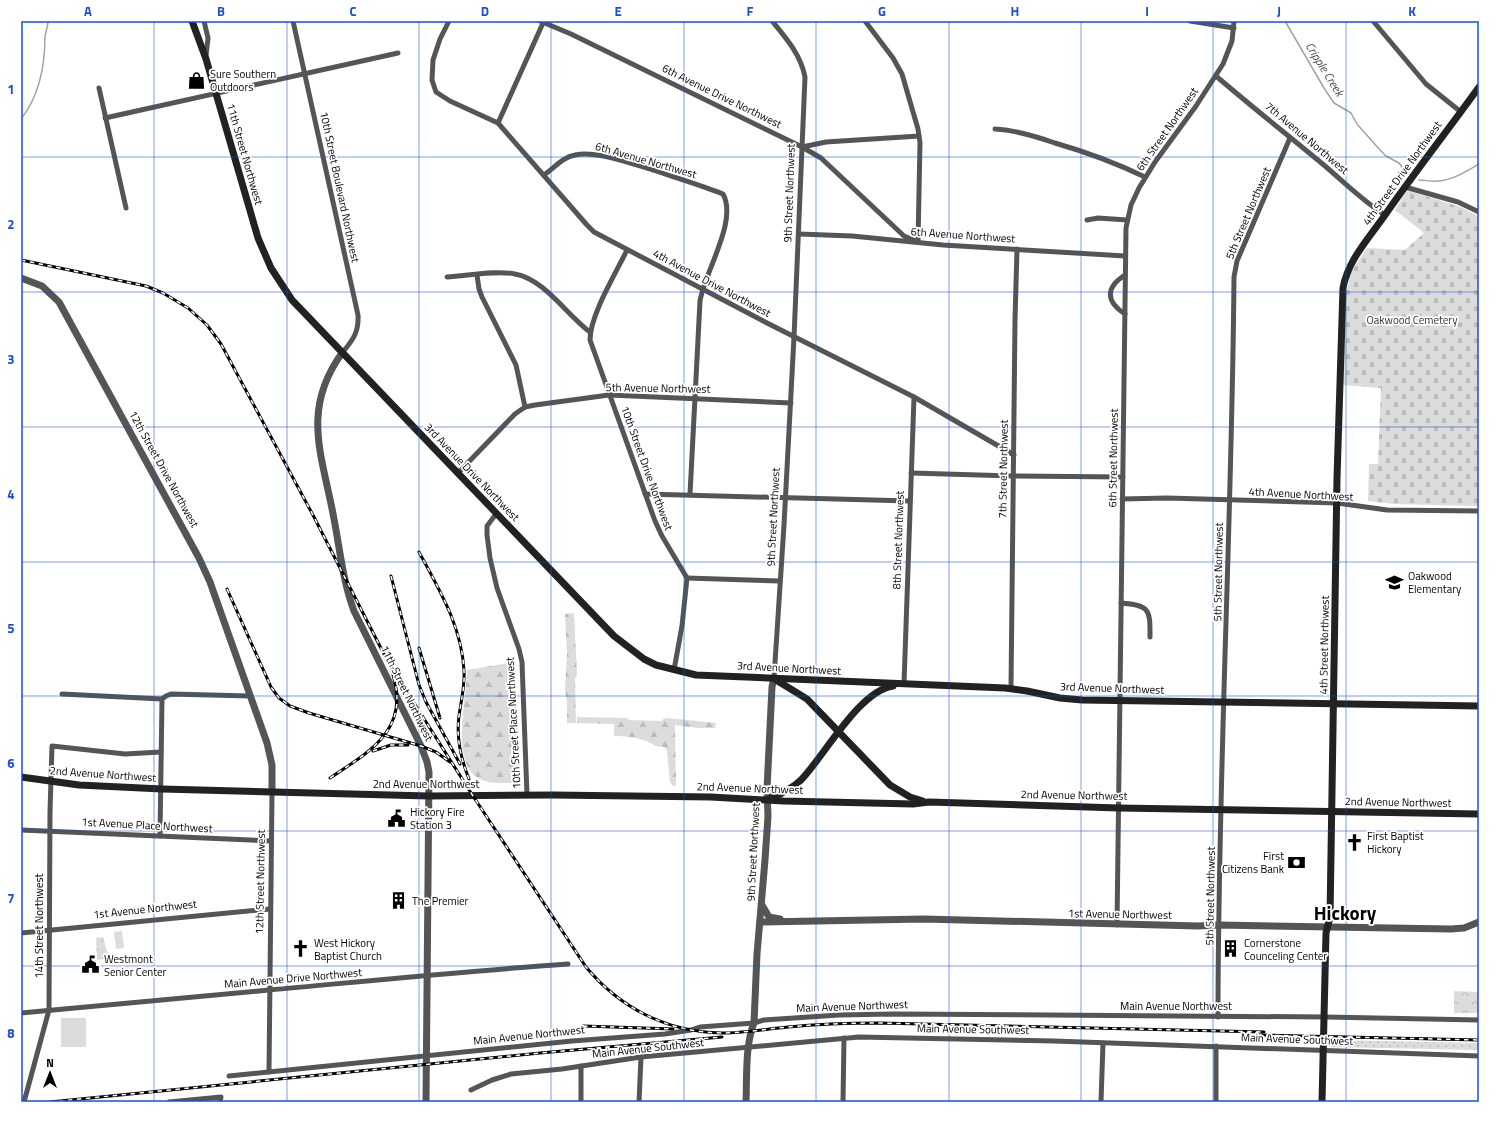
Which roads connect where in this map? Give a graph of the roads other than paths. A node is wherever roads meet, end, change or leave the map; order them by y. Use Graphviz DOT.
graph roads {
  1 [pos="192,21"];
  2 [pos="204,21"];
  3 [pos="293,21"];
  4 [pos="449,21"];
  5 [pos="772,21"];
  6 [pos="865,21"];
  7 [pos="1190,21"];
  8 [pos="1234,21"];
  9 [pos="1373,21"];
  10 [pos="542,22"];
  11 [pos="1234,28"];
  12 [pos="398,53"];
  13 [pos="206,59"];
  14 [pos="305,74"];
  15 [pos="1216,76"];
  16 [pos="1479,87"];
  17 [pos="98,88"];
  18 [pos="216,94"];
  19 [pos="1461,112"];
  20 [pos="105,118"];
  21 [pos="498,123"];
  22 [pos="995,129"];
  23 [pos="919,136"];
  24 [pos="1290,138"];
  25 [pos="802,147"];
  26 [pos="544,175"];
  27 [pos="1145,177"];
  28 [pos="1405,187"];
  29 [pos="126,208"];
  30 [pos="1479,212"];
  31 [pos="1385,215"];
  32 [pos="1087,220"];
  33 [pos="1127,220"];
  34 [pos="799,234"];
  35 [pos="918,242"];
  36 [pos="1017,249"];
  37 [pos="627,250"];
  38 [pos="1125,256"];
  39 [pos="270,268"];
  40 [pos="1346,273"];
  41 [pos="477,275"];
  42 [pos="1125,275"];
  43 [pos="448,277"];
  44 [pos="21,278"];
  45 [pos="702,289"];
  46 [pos="1125,314"];
  47 [pos="590,332"];
  48 [pos="794,337"];
  49 [pos="342,353"];
  50 [pos="609,395"];
  51 [pos="914,397"];
  52 [pos="695,399"];
  53 [pos="791,403"];
  54 [pos="525,407"];
  55 [pos="1014,454"];
  56 [pos="458,473"];
  57 [pos="911,473"];
  58 [pos="1013,476"];
  59 [pos="1123,476"];
  60 [pos="645,494"];
  61 [pos="690,494"];
  62 [pos="786,498"];
  63 [pos="1122,499"];
  64 [pos="910,501"];
  65 [pos="1229,501"];
  66 [pos="1337,503"];
  67 [pos="1479,511"];
  68 [pos="496,514"];
  69 [pos="687,578"];
  70 [pos="780,582"];
  71 [pos="1121,603"];
  72 [pos="1150,637"];
  73 [pos="674,670"];
  74 [pos="774,678"];
  75 [pos="904,684"];
  76 [pos="1011,688"];
  77 [pos="62,694"];
  78 [pos="250,696"];
  79 [pos="162,699"];
  80 [pos="1120,701"];
  81 [pos="1224,702"];
  82 [pos="1334,704"];
  83 [pos="1479,706"];
  84 [pos="839,732"];
  85 [pos="161,752"];
  86 [pos="21,777"];
  87 [pos="51,782"];
  88 [pos="162,789"];
  89 [pos="272,792"];
  90 [pos="527,795"];
  91 [pos="429,796"];
  92 [pos="767,799"];
  93 [pos="930,802"];
  94 [pos="1119,808"];
  95 [pos="1222,809"];
  96 [pos="1332,812"];
  97 [pos="1479,814"];
  98 [pos="21,830"];
  99 [pos="50,832"];
  100 [pos="160,836"];
  101 [pos="271,840"];
  102 [pos="761,904"];
  103 [pos="270,909"];
  104 [pos="760,922"];
  105 [pos="794,922"];
  106 [pos="1479,922"];
  107 [pos="1117,925"];
  108 [pos="1219,925"];
  109 [pos="1328,927"];
  110 [pos="49,930"];
  111 [pos="21,933"];
  112 [pos="568,964"];
  113 [pos="427,975"];
  114 [pos="270,990"];
  115 [pos="49,1010"];
  116 [pos="21,1013"];
  117 [pos="1218,1017"];
  118 [pos="1325,1017"];
  119 [pos="1479,1020"];
  120 [pos="754,1023"];
  121 [pos="844,1038"];
  122 [pos="1103,1043"];
  123 [pos="1216,1046"];
  124 [pos="748,1048"];
  125 [pos="1324,1051"];
  126 [pos="427,1056"];
  127 [pos="1479,1056"];
  128 [pos="641,1057"];
  129 [pos="581,1066"];
  130 [pos="269,1072"];
  131 [pos="229,1076"];
  132 [pos="471,1090"];
  133 [pos="221,1100"];
  134 [pos="24,1102"];
  135 [pos="169,1102"];
  136 [pos="426,1102"];
  137 [pos="581,1102"];
  138 [pos="639,1102"];
  139 [pos="746,1102"];
  140 [pos="843,1102"];
  141 [pos="1101,1102"];
  142 [pos="1216,1102"];
  143 [pos="1322,1102"];
  1 -- 13 [label="main road"];
  2 -- 13 [label="street, 11th Street Northwest"];
  3 -- 14 [label="street, 10th Street Boulevard Northwest"];
  4 -- 21 [label="street, 4th Avenue Drive Northwest"];
  5 -- 25 [label="street, 9th Street Northwest"];
  6 -- 23 [label="street"];
  7 -- 11 [label="street"];
  8 -- 11 [label="street, 6th Street Northwest"];
  9 -- 19 [label="street"];
  10 -- 21 [label="street"];
  10 -- 25 [label="street, 6th Avenue Drive Northwest"];
  11 -- 15 [label="street, 6th Street Northwest"];
  12 -- 14 [label="street"];
  13 -- 18 [label="main road, 11th Street Northwest"];
  14 -- 18 [label="street"];
  14 -- 49 [label="street, 10th Street Boulevard Northwest"];
  15 -- 24 [label="street, 7th Avenue Northwest"];
  15 -- 27 [label="street, 6th Street Northwest"];
  16 -- 19 [label="main road, 4th Street Drive Northwest"];
  17 -- 20 [label="street"];
  18 -- 20 [label="street"];
  18 -- 39 [label="main road, 11th Street Northwest"];
  19 -- 28 [label="main road, 4th Street Drive Northwest"];
  20 -- 29 [label="street"];
  21 -- 26 [label="street, 4th Avenue Drive Northwest"];
  22 -- 27 [label="street"];
  23 -- 25 [label="street"];
  23 -- 35 [label="street"];
  24 -- 31 [label="street, 7th Avenue Northwest"];
  24 -- 65 [label="street, 5th Street Northwest"];
  25 -- 34 [label="street, 9th Street Northwest"];
  25 -- 35 [label="street, 6th Avenue Drive Northwest"];
  26 -- 37 [label="street, 4th Avenue Drive Northwest"];
  26 -- 45 [label="street, 6th Avenue Northwest"];
  27 -- 33 [label="street, 6th Street Northwest"];
  28 -- 30 [label="street"];
  28 -- 31 [label="main road, 4th Street Drive Northwest"];
  31 -- 40 [label="main road, 4th Street Drive Northwest"];
  32 -- 33 [label="street"];
  33 -- 38 [label="street, 6th Street Northwest"];
  34 -- 35 [label="street, 6th Avenue Northwest"];
  34 -- 48 [label="street, 9th Street Northwest"];
  35 -- 36 [label="street, 6th Avenue Northwest"];
  36 -- 38 [label="street, 6th Avenue Northwest"];
  36 -- 55 [label="street, 7th Street Northwest"];
  37 -- 45 [label="street, 4th Avenue Drive Northwest"];
  37 -- 47 [label="street"];
  38 -- 42 [label="street, 6th Street Northwest"];
  39 -- 49 [label="main road, 3rd Avenue Drive Northwest"];
  40 -- 66 [label="main road, 4th Street Northwest"];
  41 -- 43 [label="street"];
  41 -- 47 [label="street"];
  41 -- 54 [label="street"];
  42 -- 46 [label="street, 6th Street Northwest"];
  42 -- 46 [label="street"];
  44 -- 78 [label="street, 12th Street Drive Northwest"];
  45 -- 48 [label="street, 4th Avenue Drive Northwest"];
  45 -- 52 [label="street"];
  46 -- 59 [label="street, 6th Street Northwest"];
  47 -- 50 [label="street, 10th Street Drive Northwest"];
  48 -- 51 [label="street, 4th Avenue Drive Northwest"];
  48 -- 53 [label="street, 9th Street Northwest"];
  49 -- 56 [label="main road, 3rd Avenue Drive Northwest"];
  49 -- 91 [label="street, 11th Street Northwest"];
  50 -- 52 [label="street, 5th Avenue Northwest"];
  50 -- 54 [label="street, 5th Avenue Northwest"];
  50 -- 60 [label="street, 10th Street Drive Northwest"];
  51 -- 55 [label="street, 4th Avenue Drive Northwest"];
  51 -- 57 [label="street, 8th Street Northwest"];
  52 -- 53 [label="street, 5th Avenue Northwest"];
  52 -- 61 [label="street"];
  53 -- 62 [label="street, 9th Street Northwest"];
  54 -- 56 [label="street"];
  55 -- 58 [label="street, 7th Street Northwest"];
  56 -- 68 [label="main road, 3rd Avenue Drive Northwest"];
  57 -- 58 [label="street"];
  57 -- 64 [label="street, 8th Street Northwest"];
  58 -- 59 [label="street"];
  58 -- 76 [label="street, 7th Street Northwest"];
  59 -- 63 [label="street, 6th Street Northwest"];
  60 -- 61 [label="street"];
  60 -- 69 [label="street, 10th Street Drive Northwest"];
  61 -- 62 [label="street"];
  62 -- 64 [label="street"];
  62 -- 70 [label="street, 9th Street Northwest"];
  63 -- 65 [label="street, 4th Avenue Northwest"];
  63 -- 71 [label="street, 6th Street Northwest"];
  64 -- 75 [label="street, 8th Street Northwest"];
  65 -- 66 [label="street, 4th Avenue Northwest"];
  65 -- 81 [label="street, 5th Street Northwest"];
  66 -- 67 [label="street, 4th Avenue Northwest"];
  66 -- 82 [label="main road, 4th Street Northwest"];
  68 -- 73 [label="main road, 3rd Avenue Drive Northwest"];
  68 -- 90 [label="street, 10th Street Place Northwest"];
  69 -- 70 [label="street"];
  69 -- 73 [label="street"];
  70 -- 74 [label="street, 9th Street Northwest"];
  71 -- 72 [label="street"];
  71 -- 80 [label="street, 6th Street Northwest"];
  73 -- 74 [label="main road, 3rd Avenue Northwest"];
  74 -- 75 [label="main road, 3rd Avenue Northwest"];
  74 -- 84 [label="main road"];
  74 -- 92 [label="street, 9th Street Northwest"];
  75 -- 76 [label="main road, 3rd Avenue Northwest"];
  75 -- 84 [label="main road"];
  76 -- 80 [label="main road, 3rd Avenue Northwest"];
  77 -- 79 [label="street"];
  78 -- 79 [label="street"];
  78 -- 89 [label="street, 12th Street Northwest"];
  79 -- 85 [label="street"];
  80 -- 81 [label="main road, 3rd Avenue Northwest"];
  80 -- 94 [label="street, 6th Street Northwest"];
  81 -- 82 [label="main road, 3rd Avenue Northwest"];
  81 -- 95 [label="street, 5th Street Northwest"];
  82 -- 83 [label="main road, 3rd Avenue Northwest"];
  82 -- 96 [label="main road, 4th Street Northwest"];
  84 -- 92 [label="main road"];
  84 -- 93 [label="main road"];
  85 -- 87 [label="street, 14th Street Northwest"];
  85 -- 88 [label="street"];
  86 -- 87 [label="main road, 2nd Avenue Northwest"];
  87 -- 88 [label="main road, 2nd Avenue Northwest"];
  87 -- 99 [label="street, 14th Street Northwest"];
  88 -- 89 [label="main road, 2nd Avenue Northwest"];
  88 -- 100 [label="street"];
  89 -- 91 [label="main road, 2nd Avenue Northwest"];
  89 -- 101 [label="street, 12th Street Northwest"];
  90 -- 91 [label="main road, 2nd Avenue Northwest"];
  90 -- 92 [label="main road, 2nd Avenue Northwest"];
  91 -- 113 [label="street, 11th Street Northwest"];
  92 -- 93 [label="main road, 2nd Avenue Northwest"];
  92 -- 102 [label="street, 9th Street Northwest"];
  93 -- 94 [label="main road, 2nd Avenue Northwest"];
  94 -- 95 [label="main road, 2nd Avenue Northwest"];
  94 -- 107 [label="street, 6th Street Northwest"];
  95 -- 96 [label="main road, 2nd Avenue Northwest"];
  95 -- 108 [label="street, 5th Street Northwest"];
  96 -- 97 [label="main road, 2nd Avenue Northwest"];
  96 -- 109 [label="main road, 4th Street Northwest"];
  98 -- 99 [label="street, 1st Avenue Place Northwest"];
  99 -- 100 [label="street, 1st Avenue Place Northwest"];
  99 -- 110 [label="street, 14th Street Northwest"];
  100 -- 101 [label="street, 1st Avenue Place Northwest"];
  101 -- 103 [label="street, 12th Street Northwest"];
  102 -- 104 [label="street, 9th Street Northwest"];
  102 -- 105 [label="street"];
  103 -- 110 [label="street, 1st Avenue Northwest"];
  103 -- 114 [label="street, 12th Street Northwest"];
  104 -- 105 [label="street, 1st Avenue Northwest"];
  104 -- 120 [label="street, 9th Street Northwest"];
  105 -- 107 [label="street, 1st Avenue Northwest"];
  106 -- 109 [label="street, 1st Avenue Northwest"];
  107 -- 108 [label="street, 1st Avenue Northwest"];
  108 -- 109 [label="street, 1st Avenue Northwest"];
  108 -- 117 [label="street, 5th Street Northwest"];
  109 -- 118 [label="main road, 4th Street Northwest"];
  110 -- 111 [label="street, 1st Avenue Northwest"];
  110 -- 115 [label="street, 14th Street Northwest"];
  112 -- 113 [label="street, Main Avenue Drive Northwest"];
  113 -- 114 [label="street, Main Avenue Drive Northwest"];
  113 -- 126 [label="street, 11th Street Northwest"];
  114 -- 115 [label="street, Main Avenue Drive Northwest"];
  114 -- 130 [label="street, 12th Street Northwest"];
  115 -- 116 [label="street, Main Avenue Drive Northwest"];
  115 -- 134 [label="street, 14th Street Northwest"];
  117 -- 118 [label="street, Main Avenue Northwest"];
  117 -- 120 [label="street, Main Avenue Northwest"];
  118 -- 119 [label="street, Main Avenue Northwest"];
  118 -- 125 [label="main road, 4th Street Northwest"];
  120 -- 124 [label="street, 9th Street Northwest"];
  120 -- 126 [label="street, Main Avenue Northwest"];
  121 -- 122 [label="street, Main Avenue Southwest"];
  121 -- 124 [label="street, Main Avenue Southwest"];
  121 -- 140 [label="street"];
  122 -- 123 [label="street, Main Avenue Southwest"];
  122 -- 141 [label="street"];
  123 -- 125 [label="street, Main Avenue Southwest"];
  123 -- 142 [label="street"];
  124 -- 128 [label="street, Main Avenue Southwest"];
  124 -- 139 [label="street, 9th Street Northwest"];
  125 -- 127 [label="street, Main Avenue Southwest"];
  125 -- 143 [label="main road, 4th Street Northwest"];
  126 -- 130 [label="street, Main Avenue Northwest"];
  126 -- 136 [label="street, 11th Street Northwest"];
  128 -- 129 [label="street, Main Avenue Southwest"];
  128 -- 138 [label="street"];
  129 -- 132 [label="street, Main Avenue Southwest"];
  129 -- 137 [label="street"];
  130 -- 131 [label="street, Main Avenue Northwest"];
  133 -- 135 [label="street"];
}
